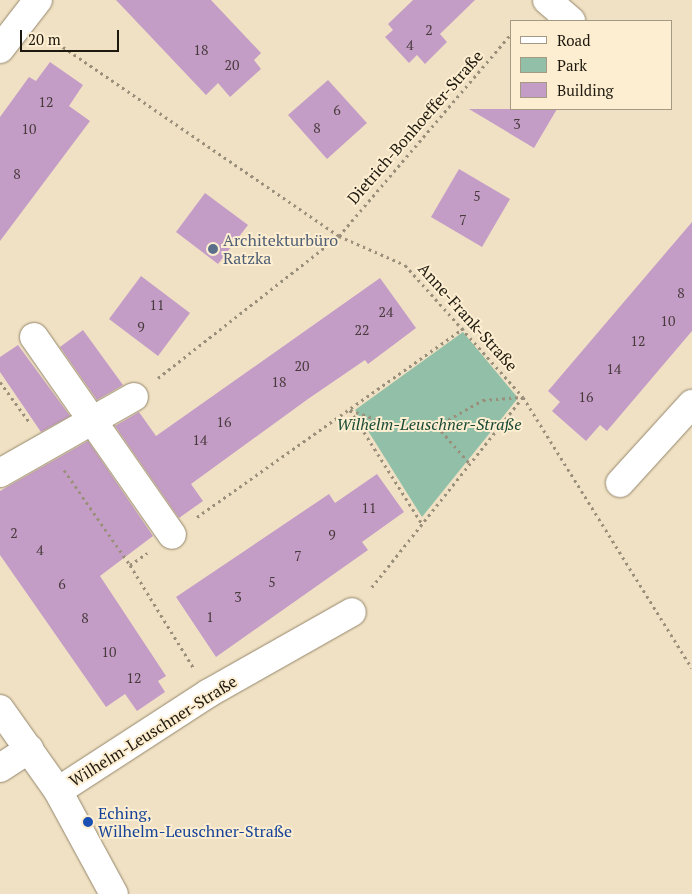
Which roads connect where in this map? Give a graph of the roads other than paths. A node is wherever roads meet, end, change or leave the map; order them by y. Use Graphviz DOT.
graph roads {
  1 [pos="547,0"];
  2 [pos="30,10"];
  3 [pos="570,20"];
  4 [pos="0,49"];
  5 [pos="34,337"];
  6 [pos="134,397"];
  7 [pos="692,404"];
  8 [pos="91,421"];
  9 [pos="0,474"];
  10 [pos="620,483"];
  11 [pos="172,535"];
  12 [pos="352,612"];
  13 [pos="0,708"];
  14 [pos="29,749"];
  15 [pos="0,768"];
  16 [pos="58,791"];
  17 [pos="114,894"];
  1 -- 3 [label="street"];
  2 -- 4 [label="street"];
  5 -- 8 [label="street"];
  6 -- 8 [label="street"];
  7 -- 10 [label="street"];
  8 -- 9 [label="street"];
  8 -- 11 [label="street"];
  12 -- 16 [label="street, Wilhelm-Leuschner-Straße"];
  13 -- 14 [label="street"];
  14 -- 15 [label="street"];
  14 -- 16 [label="street"];
  16 -- 17 [label="street"];
}
